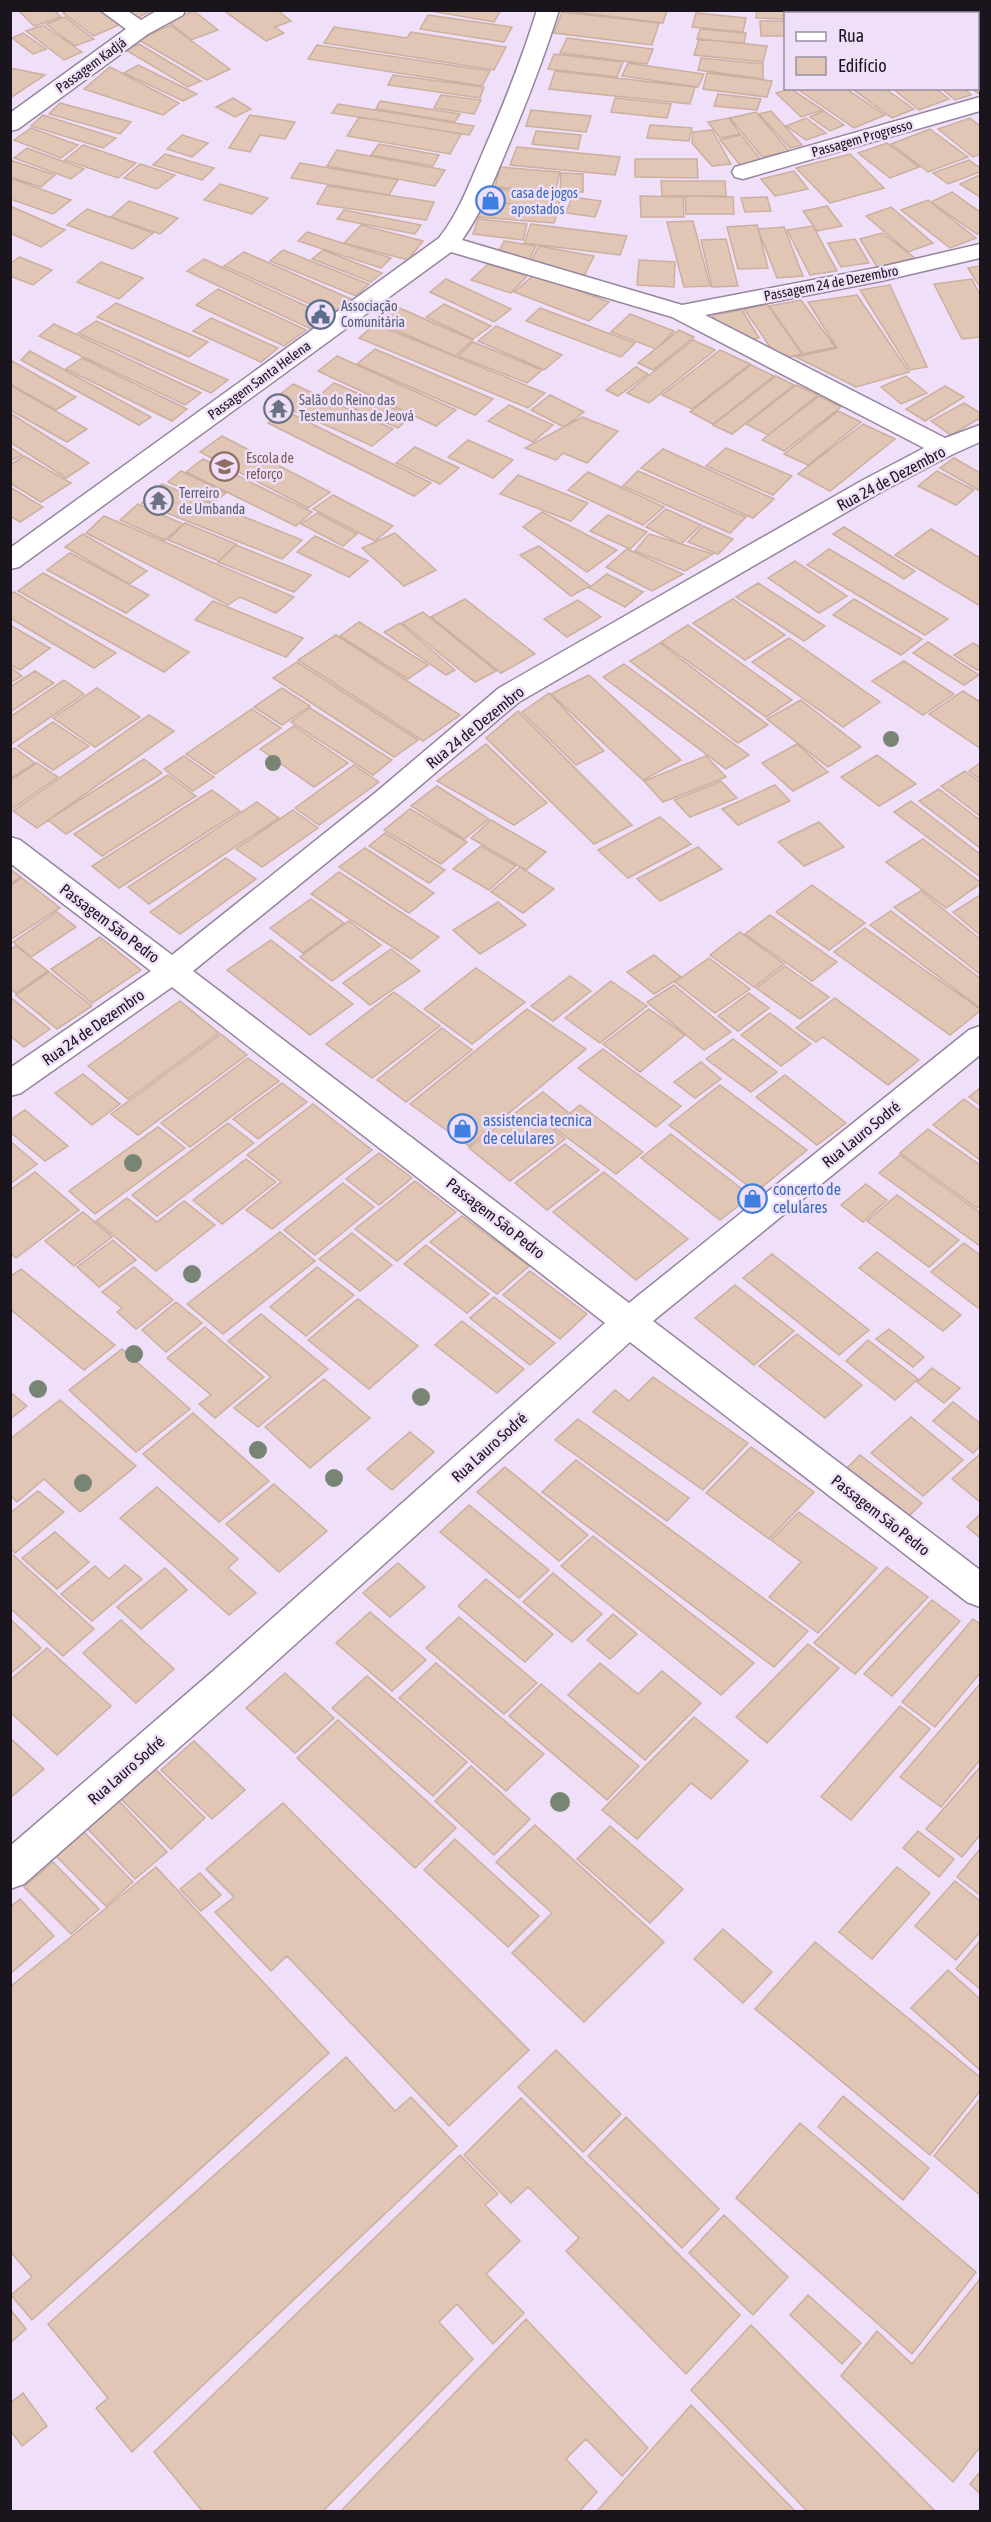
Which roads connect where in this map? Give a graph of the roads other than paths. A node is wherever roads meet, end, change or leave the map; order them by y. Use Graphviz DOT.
graph roads {
  1 [pos="110,10"];
  2 [pos="175,10"];
  3 [pos="548,10"];
  4 [pos="140,29"];
  5 [pos="981,105"];
  6 [pos="10,124"];
  7 [pos="743,172"];
  8 [pos="447,243"];
  9 [pos="981,251"];
  10 [pos="681,312"];
  11 [pos="981,433"];
  12 [pos="944,448"];
  13 [pos="10,561"];
  14 [pos="10,847"];
  15 [pos="173,971"];
  16 [pos="981,1038"];
  17 [pos="10,1084"];
  18 [pos="630,1321"];
  19 [pos="981,1591"];
  20 [pos="10,1871"];
  1 -- 4 [label="street"];
  2 -- 4 [label="street, Passagem Kadjá"];
  3 -- 8 [label="street, Passagem Santa Helena"];
  4 -- 6 [label="street, Passagem Kadjá"];
  5 -- 7 [label="street, Passagem Progresso"];
  8 -- 10 [label="street, Passagem 24 de Dezembro"];
  8 -- 13 [label="street, Passagem Santa Helena"];
  9 -- 10 [label="street, Passagem 24 de Dezembro"];
  10 -- 12 [label="street, Passagem 24 de Dezembro"];
  11 -- 12 [label="street, Rua 24 de Dezembro"];
  12 -- 15 [label="street, Rua 24 de Dezembro"];
  14 -- 15 [label="street, Passagem São Pedro"];
  15 -- 17 [label="street, Rua 24 de Dezembro"];
  15 -- 18 [label="street, Passagem São Pedro"];
  16 -- 18 [label="street, Rua Lauro Sodré"];
  18 -- 19 [label="street, Passagem São Pedro"];
  18 -- 20 [label="street, Rua Lauro Sodré"];
}
